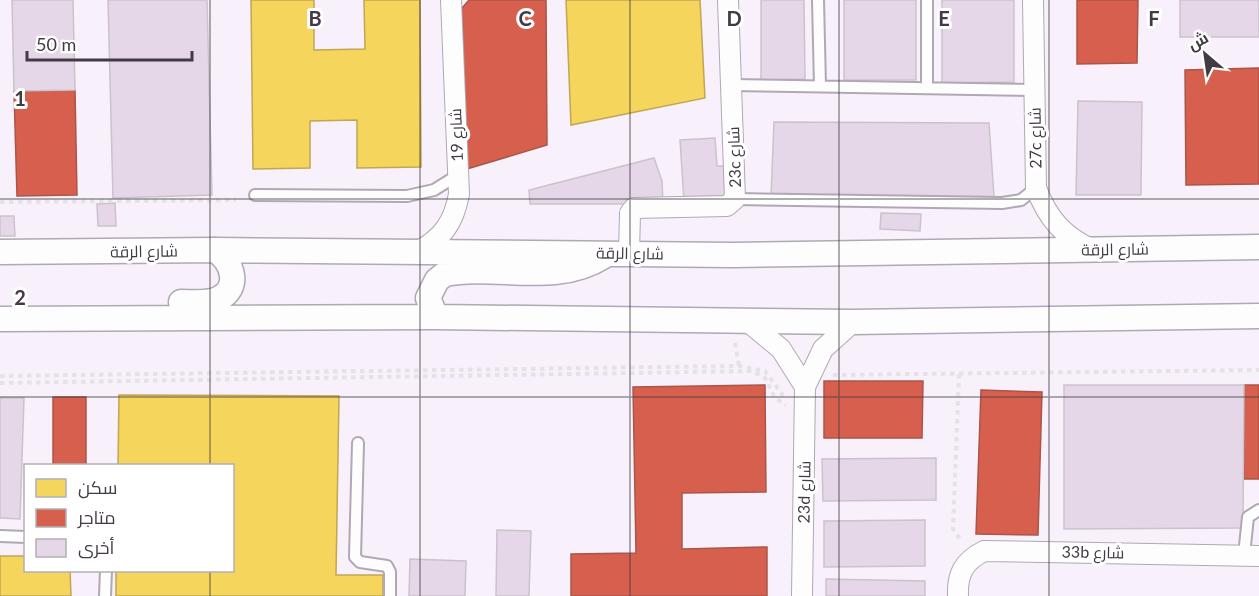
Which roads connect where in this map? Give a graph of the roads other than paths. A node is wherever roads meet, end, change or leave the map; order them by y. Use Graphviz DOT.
graph roads {
  1 [pos="451,0"];
  2 [pos="728,0"];
  3 [pos="818,0"];
  4 [pos="927,0"];
  5 [pos="1033,0"];
  6 [pos="731,85"];
  7 [pos="820,86"];
  8 [pos="927,88"];
  9 [pos="1035,90"];
  10 [pos="458,175"];
  11 [pos="1036,188"];
  12 [pos="255,195"];
  13 [pos="735,199"];
  14 [pos="1259,247"];
  15 [pos="215,250"];
  16 [pos="1093,250"];
  17 [pos="0,252"];
  18 [pos="417,252"];
  19 [pos="619,253"];
  20 [pos="1259,316"];
  21 [pos="52,317"];
  22 [pos="436,317"];
  23 [pos="0,319"];
  24 [pos="746,321"];
  25 [pos="853,322"];
  26 [pos="805,397"];
  27 [pos="358,443"];
  28 [pos="1259,510"];
  29 [pos="0,536"];
  30 [pos="24,537"];
  31 [pos="1251,555"];
  32 [pos="106,572"];
  33 [pos="105,596"];
  34 [pos="390,596"];
  35 [pos="802,596"];
  36 [pos="958,596"];
  1 -- 10 [label="street, شارع 19"];
  2 -- 6 [label="street, 23c شارع"];
  3 -- 7 [label="lane"];
  4 -- 8 [label="lane"];
  5 -- 9 [label="street, 27c شارع"];
  6 -- 7 [label="lane"];
  6 -- 13 [label="street, 23c شارع"];
  7 -- 8 [label="lane"];
  8 -- 9 [label="lane"];
  9 -- 11 [label="street, 27c شارع"];
  10 -- 12 [label="lane"];
  10 -- 18 [label="street, شارع 19"];
  11 -- 13 [label="lane"];
  11 -- 16 [label="street, 27c شارع"];
  13 -- 19 [label="street, 23c شارع"];
  14 -- 16 [label="street, شارع الرقة"];
  15 -- 17 [label="street, شارع الرقة"];
  15 -- 18 [label="street, شارع الرقة"];
  15 -- 21 [label="street"];
  16 -- 19 [label="street, شارع الرقة"];
  18 -- 19 [label="street, شارع الرقة"];
  19 -- 22 [label="street"];
  20 -- 25 [label="street"];
  21 -- 22 [label="street"];
  21 -- 23 [label="street"];
  22 -- 24 [label="street"];
  24 -- 25 [label="street"];
  24 -- 26 [label="street"];
  25 -- 26 [label="street, 23d شارع"];
  26 -- 35 [label="street, 23d شارع"];
  27 -- 34 [label="lane"];
  28 -- 31 [label="lane"];
  29 -- 30 [label="lane"];
  31 -- 36 [label="street, 33b شارع"];
  32 -- 33 [label="lane"];
}
